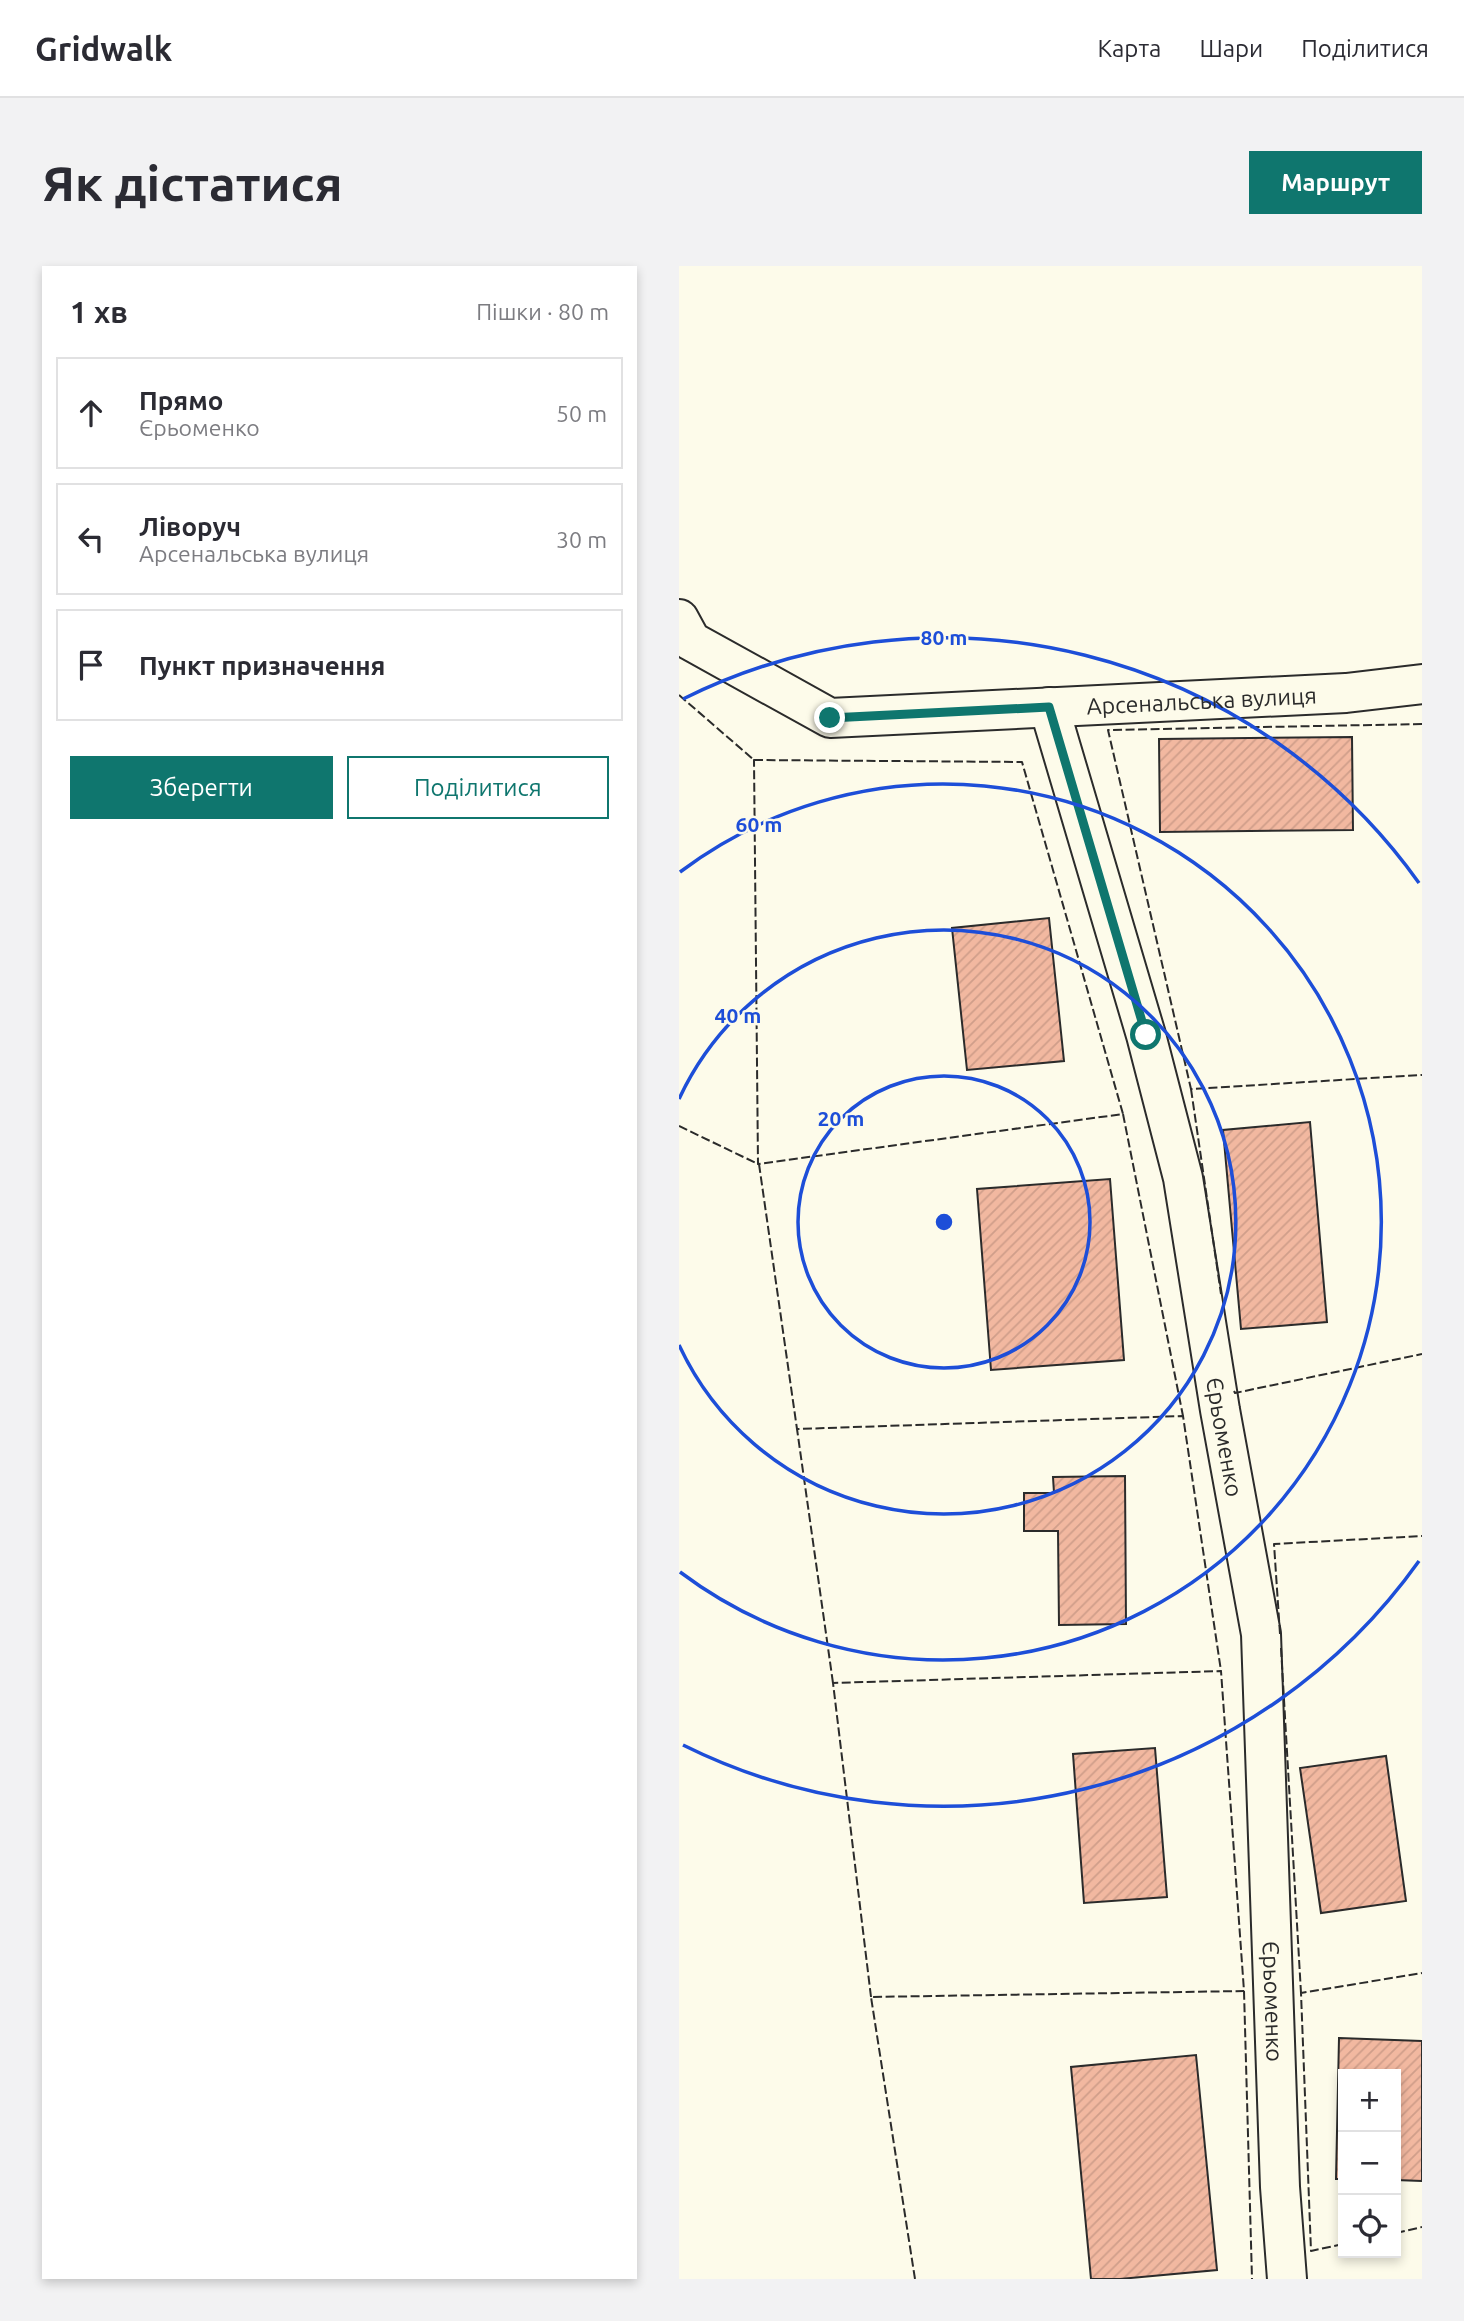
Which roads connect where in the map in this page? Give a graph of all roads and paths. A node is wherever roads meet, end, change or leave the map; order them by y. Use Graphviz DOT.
graph roads {
  1 [pos="683,634"];
  2 [pos="1422,684"];
  3 [pos="1049,707"];
  4 [pos="1287,2279"];
  1 -- 3 [label="street, Арсенальська вулиця"];
  2 -- 3 [label="street, Арсенальська вулиця"];
  3 -- 4 [label="street, Єрьоменко"];
}
